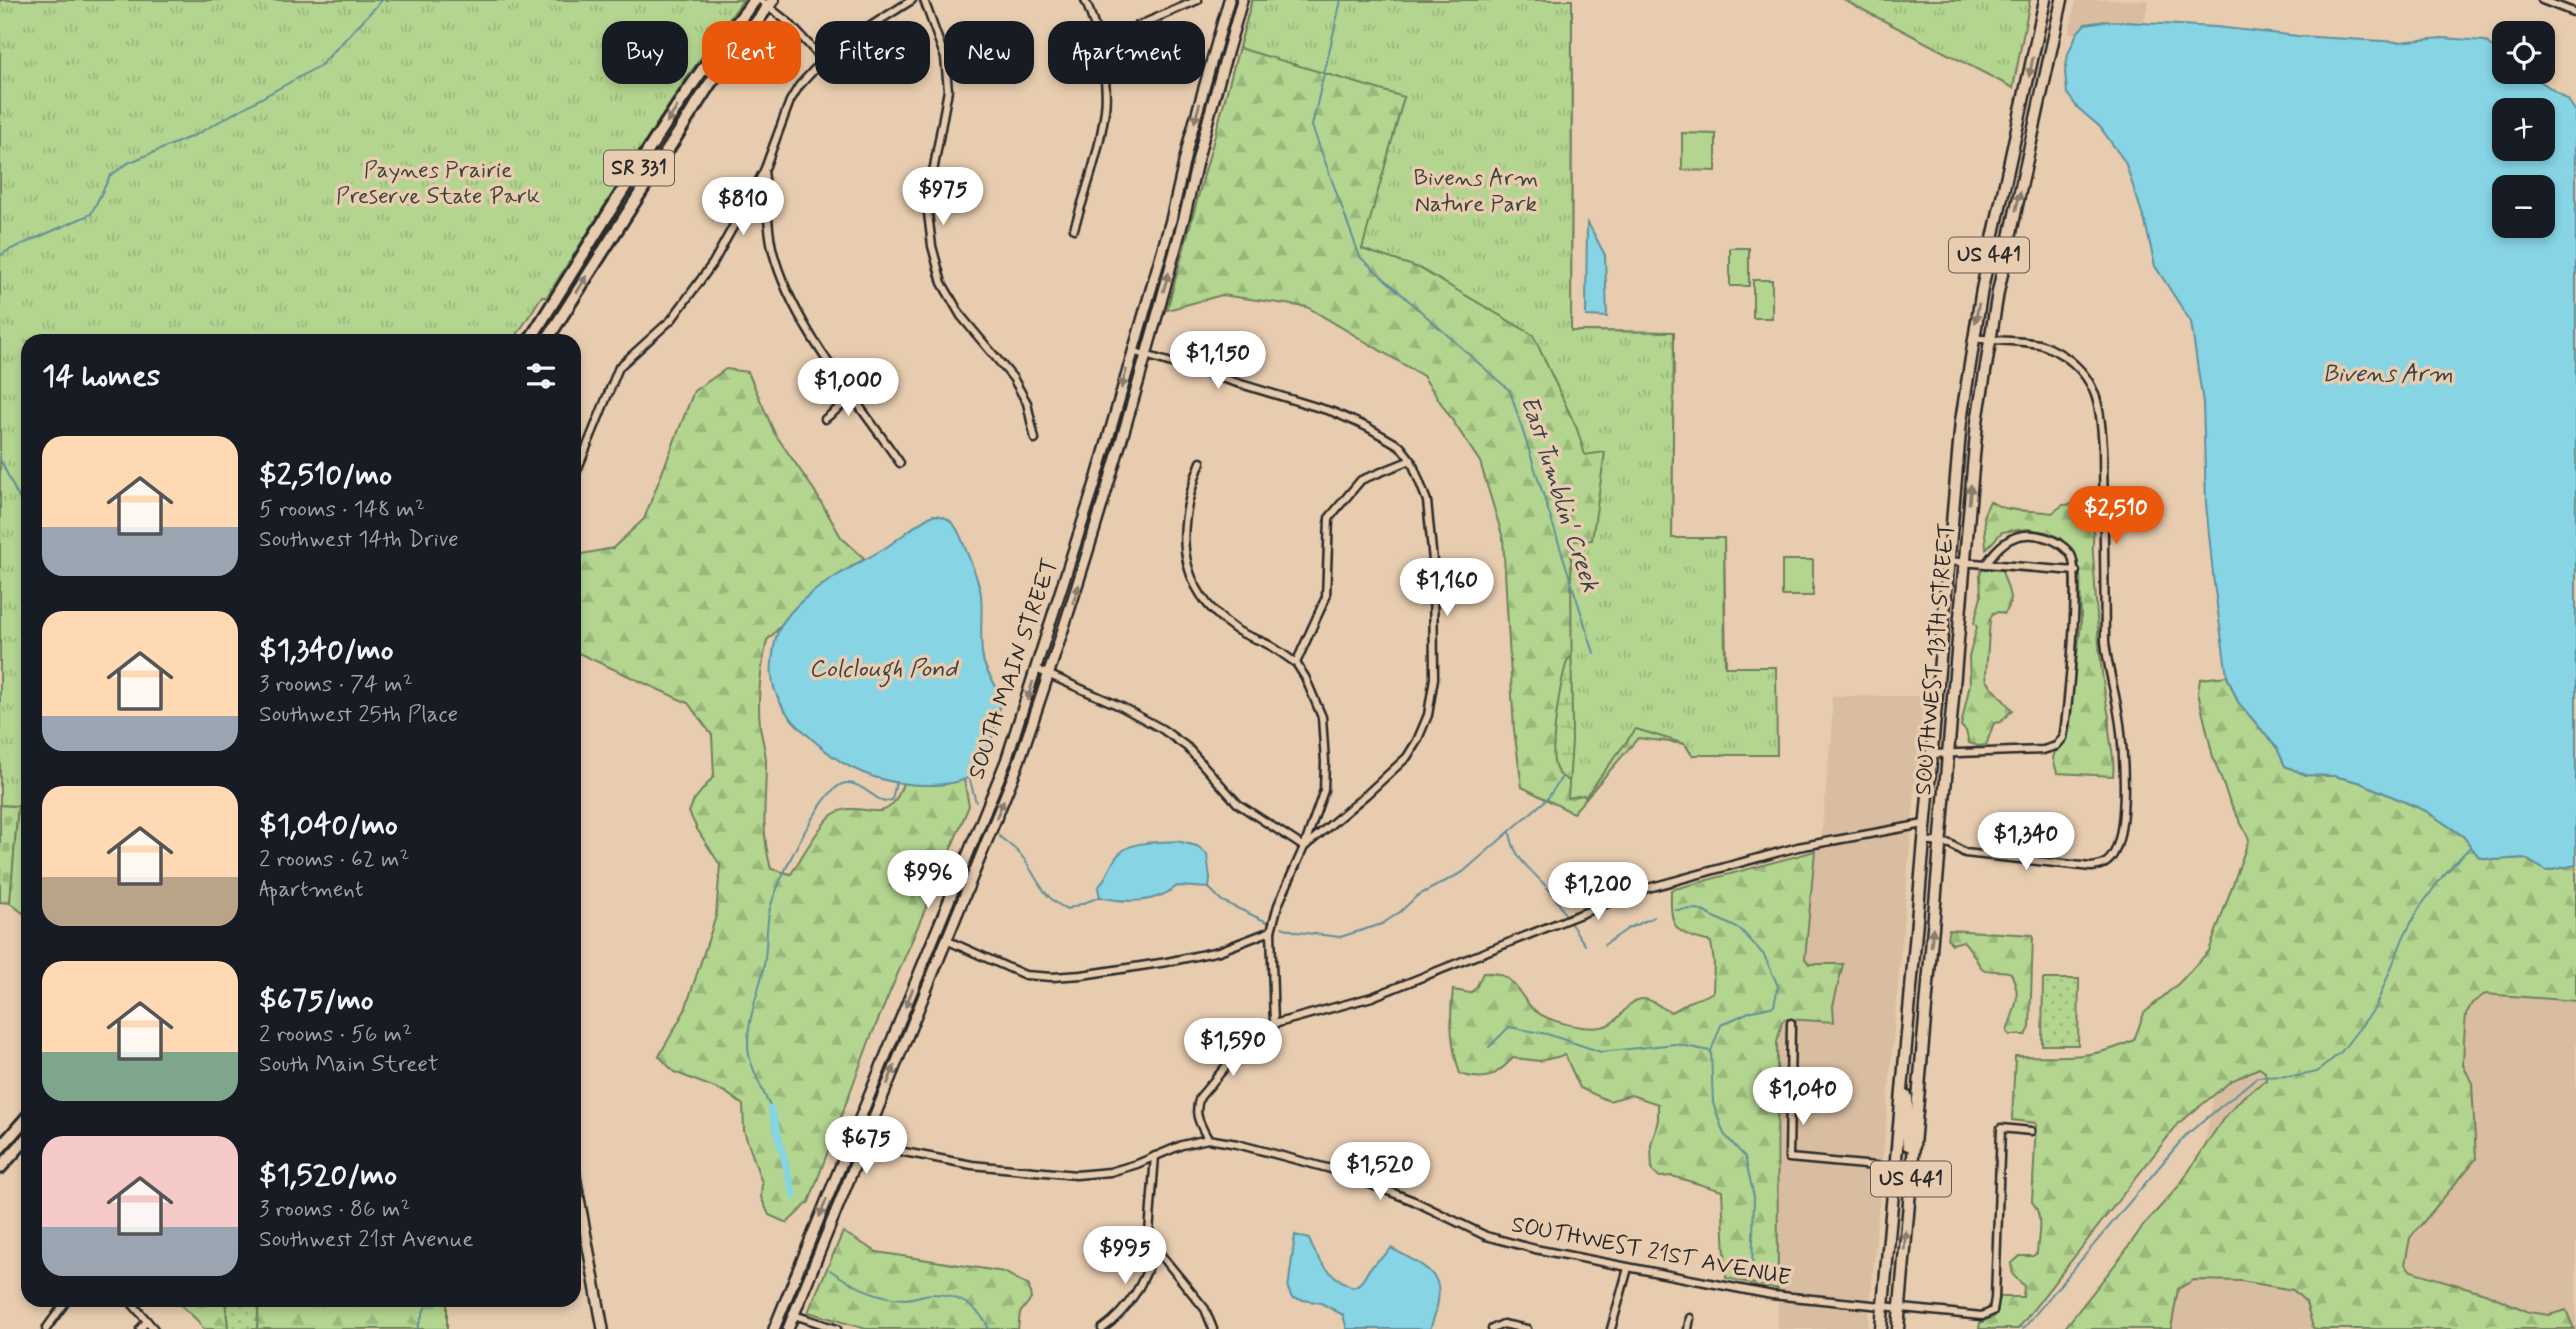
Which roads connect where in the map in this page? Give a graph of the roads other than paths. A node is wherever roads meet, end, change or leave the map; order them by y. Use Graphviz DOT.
graph roads {
  1 [pos="755,0"];
  2 [pos="912,0"];
  3 [pos="924,0"];
  4 [pos="1085,0"];
  5 [pos="1198,0"];
  6 [pos="1229,0"];
  7 [pos="1242,0"];
  8 [pos="2045,0"];
  9 [pos="2062,0"];
  10 [pos="2542,0"];
  11 [pos="767,2"];
  12 [pos="2576,13"];
  13 [pos="879,21"];
  14 [pos="1092,21"];
  15 [pos="1149,21"];
  16 [pos="815,51"];
  17 [pos="815,69"];
  18 [pos="1104,84"];
  19 [pos="2017,122"];
  20 [pos="2035,125"];
  21 [pos="764,171"];
  22 [pos="1074,229"];
  23 [pos="533,334"];
  24 [pos="550,334"];
  25 [pos="1973,338"];
  26 [pos="1989,340"];
  27 [pos="1132,351"];
  28 [pos="1145,355"];
  29 [pos="854,396"];
  30 [pos="825,419"];
  31 [pos="1035,439"];
  32 [pos="1411,460"];
  33 [pos="581,461"];
  34 [pos="1201,462"];
  35 [pos="900,463"];
  36 [pos="1947,561"];
  37 [pos="1964,562"];
  38 [pos="1986,564"];
  39 [pos="2076,571"];
  40 [pos="1296,663"];
  41 [pos="1036,669"];
  42 [pos="1049,675"];
  43 [pos="1948,752"];
  44 [pos="1930,754"];
  45 [pos="1924,824"];
  46 [pos="1923,841"];
  47 [pos="1940,843"];
  48 [pos="1304,847"];
  49 [pos="1271,931"];
  50 [pos="934,934"];
  51 [pos="946,940"];
  52 [pos="1909,1003"];
  53 [pos="1926,1005"];
  54 [pos="1791,1023"];
  55 [pos="1274,1024"];
  56 [pos="1902,1087"];
  57 [pos="21,1124"];
  58 [pos="2031,1131"];
  59 [pos="854,1132"];
  60 [pos="866,1139"];
  61 [pos="1208,1139"];
  62 [pos="21,1145"];
  63 [pos="0,1148"];
  64 [pos="1913,1152"];
  65 [pos="1155,1156"];
  66 [pos="1,1165"];
  67 [pos="1891,1168"];
  68 [pos="1911,1169"];
  69 [pos="581,1209"];
  70 [pos="1155,1248"];
  71 [pos="1629,1268"];
  72 [pos="62,1307"];
  73 [pos="135,1307"];
  74 [pos="1883,1308"];
  75 [pos="1899,1308"];
  76 [pos="782,1309"];
  77 [pos="794,1315"];
  78 [pos="1690,1318"];
  79 [pos="147,1321"];
  80 [pos="1493,1328"];
  81 [pos="46,1329"];
  82 [pos="140,1329"];
  83 [pos="154,1329"];
  84 [pos="603,1329"];
  85 [pos="774,1329"];
  86 [pos="788,1329"];
  87 [pos="837,1329"];
  88 [pos="1102,1329"];
  89 [pos="1213,1329"];
  90 [pos="1527,1329"];
  91 [pos="1611,1329"];
  92 [pos="1688,1329"];
  93 [pos="1881,1329"];
  94 [pos="1898,1329"];
  1 -- 23 [label="highway, SR 331, one-way"];
  2 -- 13 [label="street"];
  3 -- 31 [label="street"];
  4 -- 14 [label="street"];
  5 -- 15 [label="street"];
  6 -- 27 [label="main road, SOUTH MAIN STREET, one-way"];
  28 -- 7 [label="main road, SOUTH MAIN STREET, one-way"];
  8 -- 19 [label="main road, SOUTHWEST 13TH STREET / US 441, one-way"];
  9 -- 20 [label="main road, SOUTHWEST 13TH STREET / US 441"];
  10 -- 12 [label="street"];
  11 -- 16 [label="street"];
  24 -- 11 [label="highway, SR 331, one-way"];
  17 -- 21 [label="street"];
  18 -- 22 [label="street"];
  19 -- 20 [label="street"];
  19 -- 25 [label="main road, SOUTHWEST 13TH STREET / US 441, one-way"];
  26 -- 20 [label="main road, SOUTHWEST 13TH STREET / US 441, one-way"];
  21 -- 29 [label="street"];
  21 -- 33 [label="street"];
  25 -- 26 [label="street"];
  25 -- 36 [label="main road, SOUTHWEST 13TH STREET / US 441"];
  37 -- 26 [label="main road, SOUTHWEST 13TH STREET / US 441, one-way"];
  26 -- 47 [label="street"];
  27 -- 28 [label="street"];
  27 -- 41 [label="main road, SOUTH MAIN STREET, one-way"];
  28 -- 32 [label="street"];
  42 -- 28 [label="main road, SOUTH MAIN STREET, one-way"];
  29 -- 30 [label="street"];
  29 -- 35 [label="street"];
  32 -- 40 [label="street"];
  32 -- 48 [label="street"];
  34 -- 40 [label="street"];
  36 -- 37 [label="street"];
  36 -- 44 [label="main road, SOUTHWEST 13TH STREET / US 441"];
  37 -- 38 [label="street"];
  37 -- 43 [label="main road, SOUTHWEST 13TH STREET / US 441"];
  38 -- 39 [label="street"];
  38 -- 39 [label="street"];
  39 -- 43 [label="street"];
  40 -- 48 [label="street"];
  41 -- 42 [label="street"];
  41 -- 50 [label="main road, SOUTH MAIN STREET, one-way"];
  42 -- 48 [label="street"];
  51 -- 42 [label="main road, SOUTH MAIN STREET, one-way"];
  43 -- 44 [label="street"];
  43 -- 47 [label="main road, SOUTHWEST 13TH STREET / US 441"];
  44 -- 45 [label="main road, SOUTHWEST 13TH STREET / US 441"];
  45 -- 46 [label="main road, SOUTHWEST 13TH STREET / US 441"];
  45 -- 55 [label="street"];
  46 -- 47 [label="street"];
  46 -- 52 [label="main road, SOUTHWEST 13TH STREET / US 441"];
  53 -- 47 [label="main road, SOUTHWEST 13TH STREET / US 441, one-way"];
  48 -- 49 [label="street"];
  49 -- 51 [label="street"];
  49 -- 55 [label="street"];
  50 -- 51 [label="main road"];
  50 -- 59 [label="main road, SOUTH MAIN STREET, one-way"];
  60 -- 51 [label="main road, SOUTH MAIN STREET, one-way"];
  52 -- 53 [label="main road"];
  52 -- 56 [label="main road, SOUTHWEST 13TH STREET / US 441"];
  53 -- 64 [label="main road, SOUTHWEST 13TH STREET / US 441"];
  54 -- 67 [label="street"];
  55 -- 61 [label="street"];
  56 -- 64 [label="main road"];
  56 -- 67 [label="main road, SOUTHWEST 13TH STREET / US 441"];
  57 -- 63 [label="highway"];
  58 -- 75 [label="street, SOUTHWEST 21ST AVENUE"];
  59 -- 60 [label="main road"];
  59 -- 76 [label="main road, SOUTH MAIN STREET, one-way"];
  60 -- 65 [label="street, SOUTHWEST 21ST AVENUE"];
  60 -- 77 [label="main road, SOUTH MAIN STREET"];
  61 -- 65 [label="street, SOUTHWEST 21ST AVENUE"];
  61 -- 71 [label="street, SOUTHWEST 21ST AVENUE"];
  62 -- 66 [label="highway"];
  64 -- 68 [label="main road, SOUTHWEST 13TH STREET / US 441"];
  65 -- 70 [label="street"];
  67 -- 68 [label="main road"];
  67 -- 74 [label="main road, SOUTHWEST 13TH STREET / US 441"];
  75 -- 68 [label="main road, SOUTHWEST 13TH STREET / US 441, one-way"];
  69 -- 84 [label="main road"];
  70 -- 88 [label="street"];
  70 -- 89 [label="street"];
  71 -- 74 [label="street, SOUTHWEST 21ST AVENUE"];
  71 -- 91 [label="street"];
  72 -- 81 [label="street"];
  73 -- 79 [label="street"];
  74 -- 75 [label="street, SOUTHWEST 21ST AVENUE"];
  74 -- 93 [label="main road, SOUTHWEST 13TH STREET / US 441"];
  75 -- 94 [label="main road, SOUTHWEST 13TH STREET / US 441"];
  76 -- 77 [label="main road"];
  76 -- 85 [label="main road, SOUTH MAIN STREET"];
  77 -- 86 [label="main road, SOUTH MAIN STREET"];
  77 -- 87 [label="street"];
  78 -- 92 [label="street"];
  79 -- 82 [label="street"];
  79 -- 83 [label="street"];
  80 -- 90 [label="street"];
}
